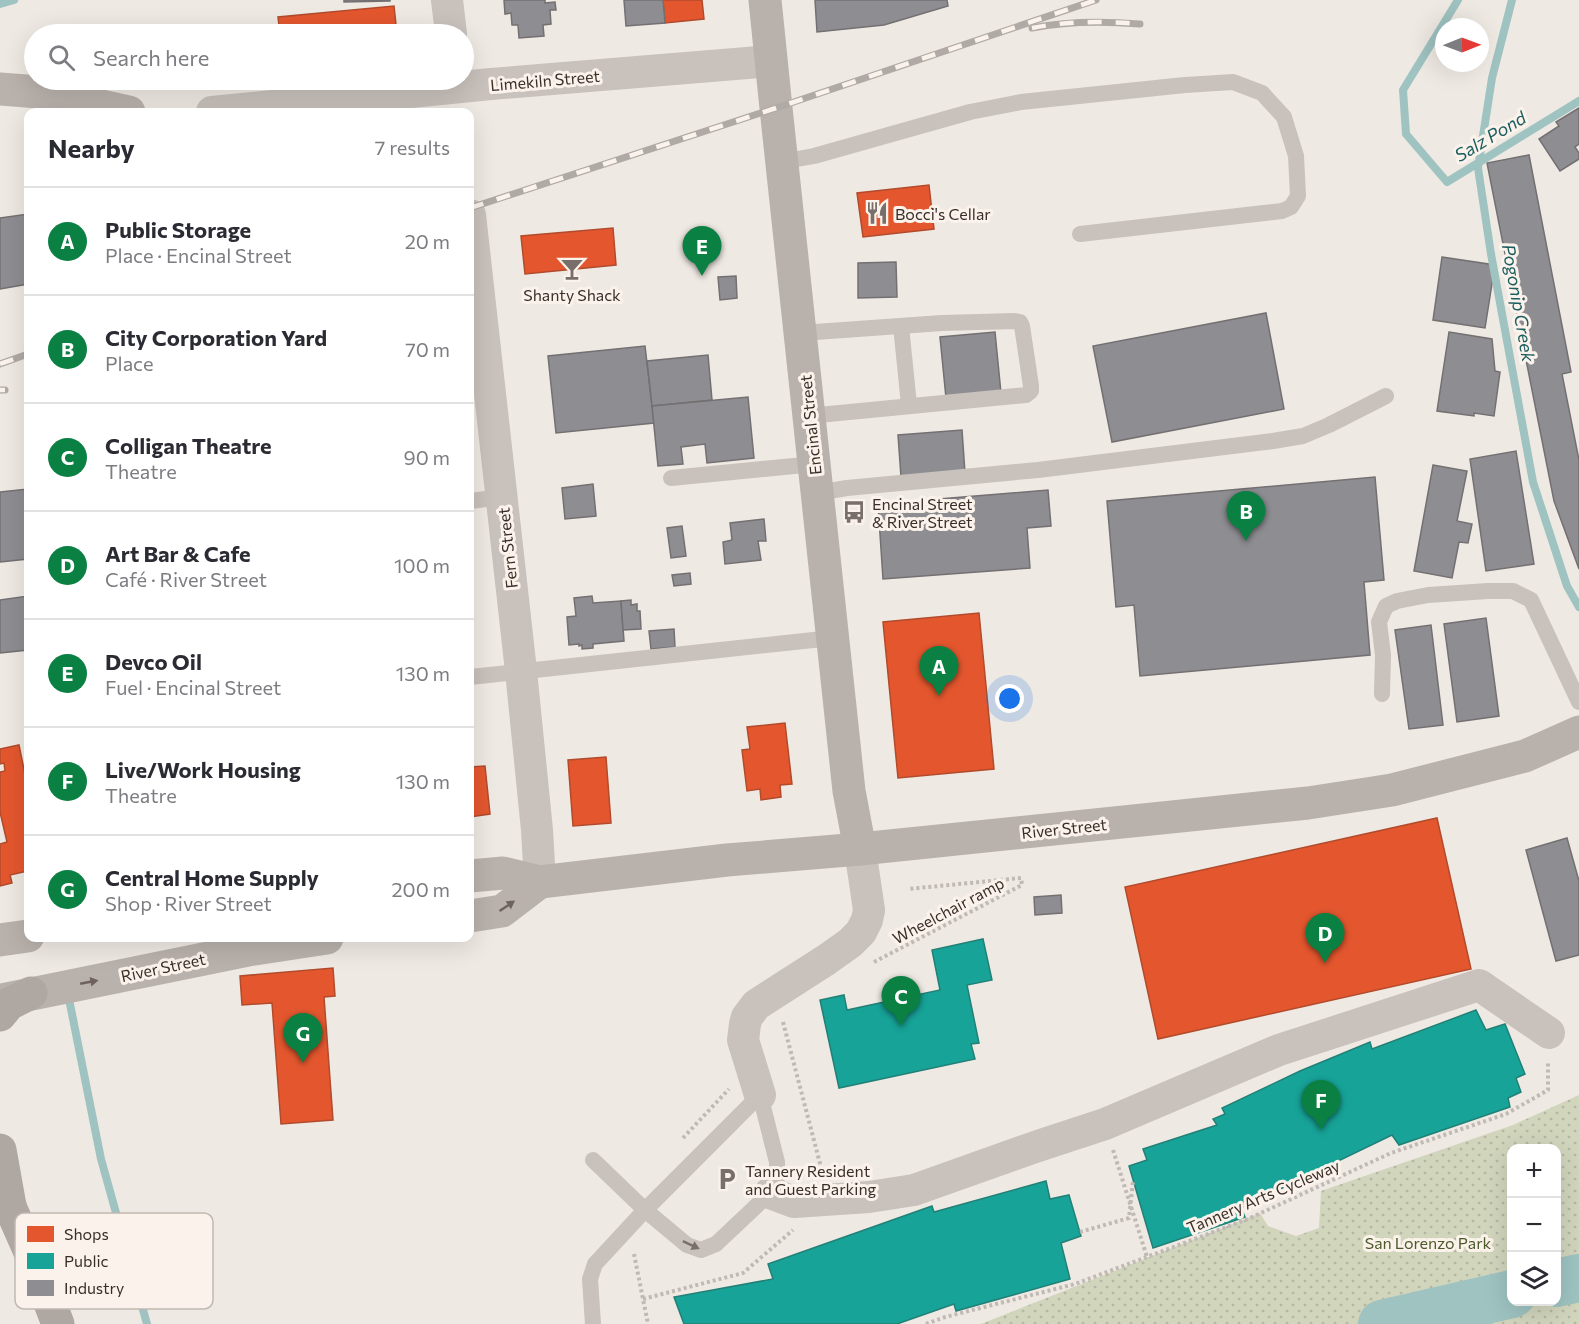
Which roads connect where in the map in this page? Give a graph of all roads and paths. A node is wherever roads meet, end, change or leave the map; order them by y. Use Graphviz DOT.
graph roads {
  1 [pos="447,0"];
  2 [pos="765,0"];
  3 [pos="450,24"];
  4 [pos="771,61"];
  5 [pos="0,89"];
  6 [pos="456,93"];
  7 [pos="111,108"];
  8 [pos="263,108"];
  9 [pos="781,162"];
  10 [pos="1080,234"];
  11 [pos="474,250"];
  12 [pos="901,326"];
  13 [pos="801,333"];
  14 [pos="1386,396"];
  15 [pos="909,405"];
  16 [pos="808,416"];
  17 [pos="670,478"];
  18 [pos="815,478"];
  19 [pos="502,497"];
  20 [pos="474,500"];
  21 [pos="832,638"];
  22 [pos="521,671"];
  23 [pos="474,676"];
  24 [pos="1382,694"];
  25 [pos="1579,702"];
  26 [pos="1576,740"];
  27 [pos="860,849"];
  28 [pos="474,876"];
  29 [pos="540,882"];
  30 [pos="908,889"];
  31 [pos="474,915"];
  32 [pos="24,937"];
  33 [pos="0,940"];
  34 [pos="301,942"];
  35 [pos="871,964"];
  36 [pos="31,993"];
  37 [pos="0,1000"];
  38 [pos="0,1015"];
  39 [pos="1549,1033"];
  40 [pos="760,1095"];
  41 [pos="1105,1124"];
  42 [pos="0,1150"];
  43 [pos="593,1160"];
  44 [pos="1133,1181"];
  45 [pos="770,1193"];
  46 [pos="5,1195"];
  47 [pos="645,1210"];
  48 [pos="15,1218"];
  49 [pos="1080,1232"];
  50 [pos="1147,1257"];
  51 [pos="52,1309"];
  52 [pos="58,1324"];
  53 [pos="593,1324"];
  54 [pos="926,1324"];
  1 -- 3 [label="street"];
  2 -- 4 [label="main road, Encinal Street"];
  4 -- 6 [label="street, Limekiln Street"];
  4 -- 9 [label="main road, Encinal Street"];
  5 -- 7 [label="main road"];
  6 -- 8 [label="street, Limekiln Street"];
  9 -- 10 [label="lane"];
  9 -- 13 [label="main road, Encinal Street"];
  11 -- 19 [label="street, Fern Street"];
  12 -- 13 [label="lane"];
  12 -- 15 [label="lane"];
  12 -- 15 [label="lane"];
  13 -- 16 [label="main road, Encinal Street"];
  14 -- 18 [label="lane"];
  15 -- 16 [label="lane"];
  16 -- 18 [label="main road, Encinal Street"];
  17 -- 18 [label="lane"];
  18 -- 21 [label="main road, Encinal Street"];
  19 -- 20 [label="lane"];
  19 -- 22 [label="street, Fern Street"];
  21 -- 22 [label="lane"];
  21 -- 27 [label="main road, Encinal Street"];
  22 -- 23 [label="lane"];
  22 -- 29 [label="street, Fern Street"];
  24 -- 25 [label="lane"];
  26 -- 27 [label="main road, River Street"];
  27 -- 29 [label="main road, River Street"];
  27 -- 40 [label="street"];
  28 -- 29 [label="main road, River Street"];
  31 -- 29 [label="main road, one-way"];
  30 -- 35 [label="path, Wheelchair ramp"];
  32 -- 33 [label="main road"];
  36 -- 34 [label="main road, River Street, one-way"];
  36 -- 37 [label="main road, River Street"];
  36 -- 38 [label="highway"];
  39 -- 41 [label="street"];
  39 -- 50 [label="path, Tannery Arts Cycleway"];
  40 -- 45 [label="lane"];
  40 -- 47 [label="lane"];
  41 -- 45 [label="street"];
  41 -- 50 [label="path"];
  42 -- 46 [label="highway"];
  43 -- 47 [label="lane"];
  44 -- 49 [label="path, bridge"];
  47 -- 45 [label="lane, one-way"];
  46 -- 48 [label="highway"];
  47 -- 53 [label="lane"];
  50 -- 54 [label="path, Tannery Arts Cycleway"];
  51 -- 52 [label="highway"];
}
